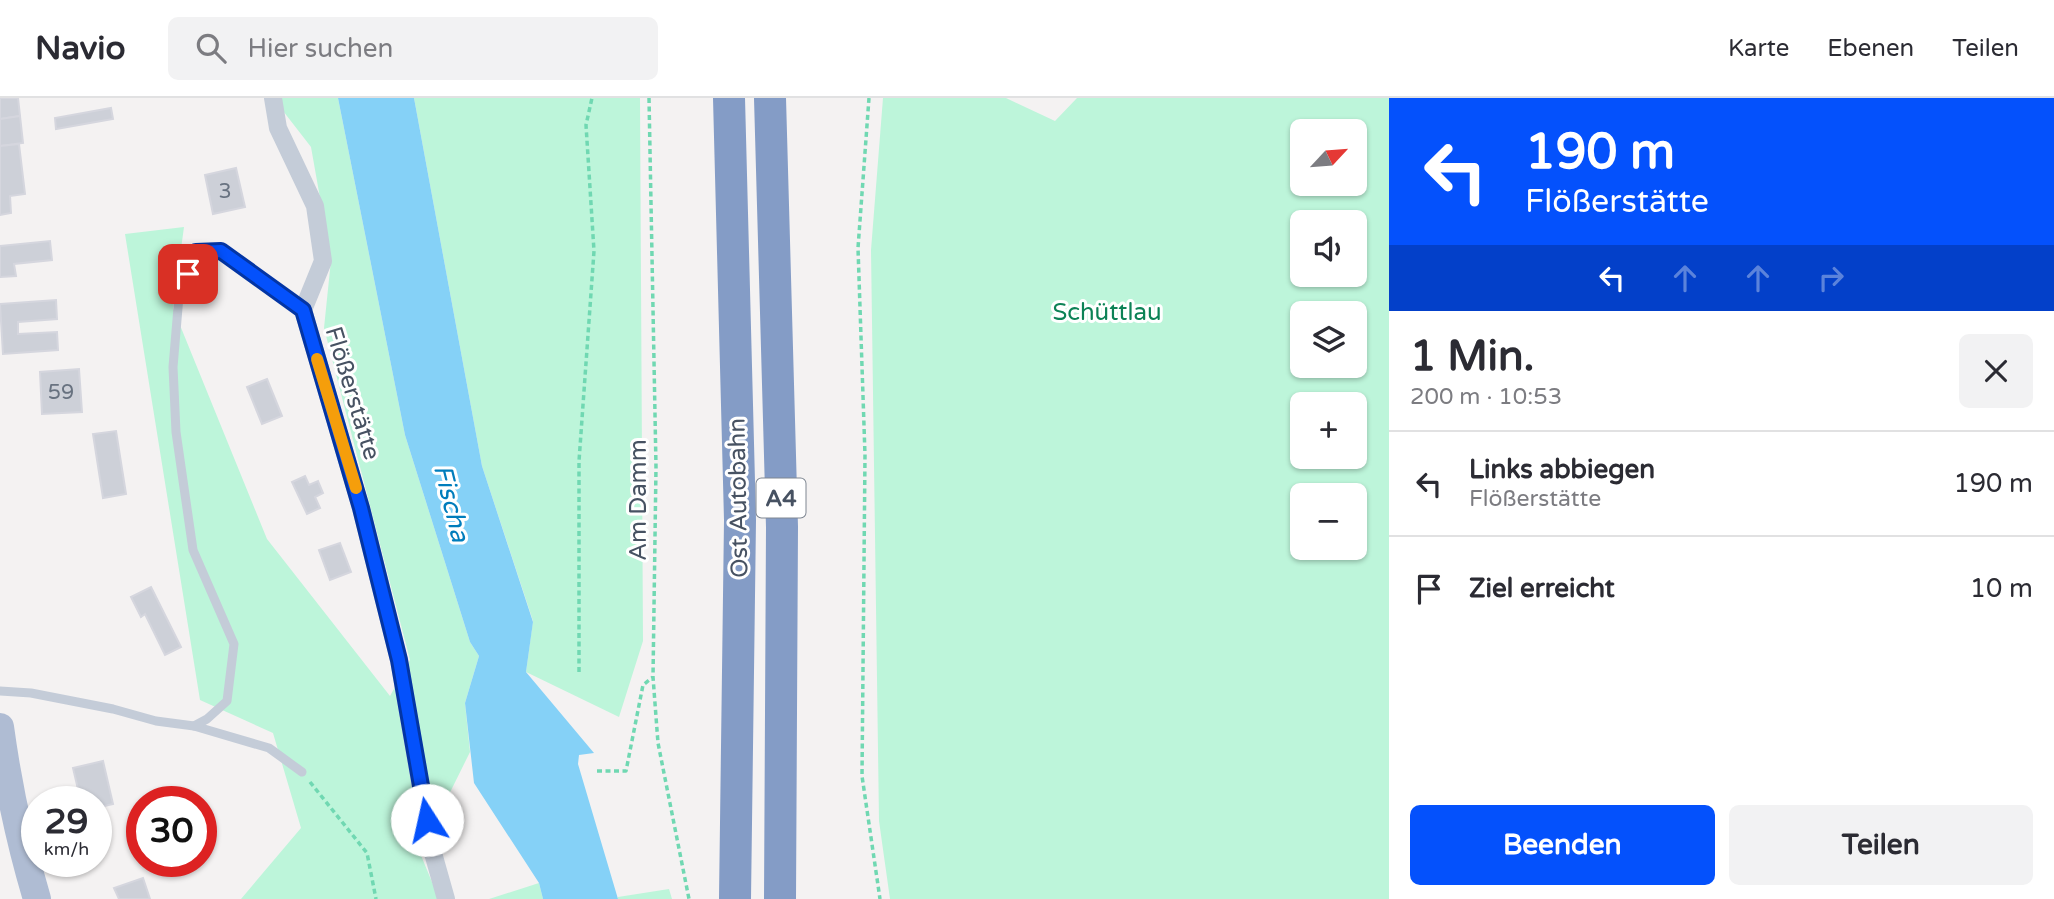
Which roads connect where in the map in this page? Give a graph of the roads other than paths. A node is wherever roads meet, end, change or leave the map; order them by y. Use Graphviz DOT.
graph roads {
  1 [pos="273,98"];
  2 [pos="729,98"];
  3 [pos="770,98"];
  4 [pos="303,310"];
  5 [pos="0,691"];
  6 [pos="194,726"];
  7 [pos="0,727"];
  8 [pos="302,772"];
  9 [pos="37,899"];
  10 [pos="446,899"];
  11 [pos="735,899"];
  12 [pos="780,899"];
  1 -- 4 [label="street"];
  2 -- 11 [label="highway, Ost Autobahn / A4"];
  3 -- 12 [label="highway, Ost Autobahn / A4"];
  4 -- 6 [label="lane, Flößerstätte"];
  4 -- 10 [label="street, Flößerstätte"];
  5 -- 6 [label="lane"];
  6 -- 8 [label="lane"];
  7 -- 9 [label="main road"];
}
